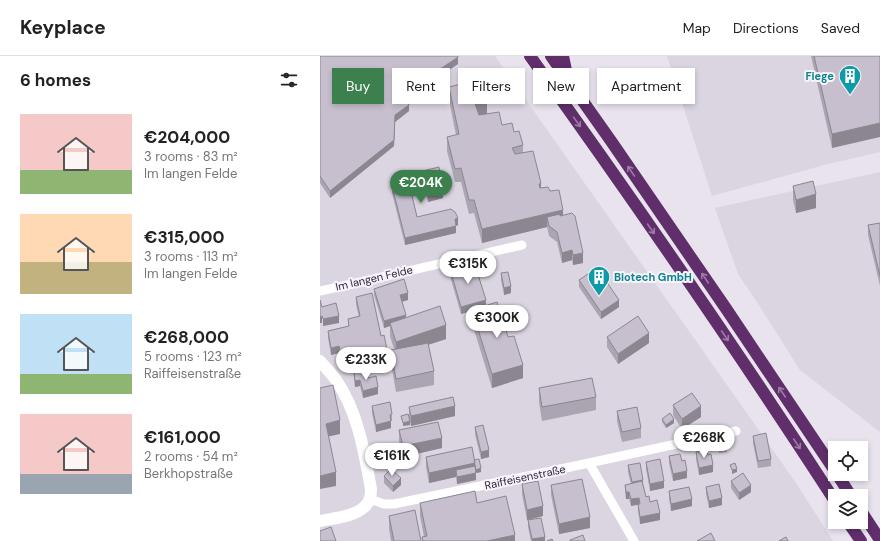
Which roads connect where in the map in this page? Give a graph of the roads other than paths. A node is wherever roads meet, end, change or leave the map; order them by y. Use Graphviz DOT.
graph roads {
  1 [pos="530,56"];
  2 [pos="551,56"];
  3 [pos="563,56"];
  4 [pos="560,68"];
  5 [pos="566,68"];
  6 [pos="585,104"];
  7 [pos="522,245"];
  8 [pos="320,291"];
  9 [pos="320,361"];
  10 [pos="736,431"];
  11 [pos="828,461"];
  12 [pos="590,463"];
  13 [pos="828,490"];
  14 [pos="370,499"];
  15 [pos="320,521"];
  16 [pos="868,522"];
  17 [pos="853,529"];
  18 [pos="880,540"];
  19 [pos="634,541"];
  20 [pos="861,541"];
  1 -- 13 [label="highway, one-way"];
  2 -- 4 [label="highway"];
  3 -- 5 [label="highway"];
  11 -- 6 [label="highway, one-way"];
  7 -- 8 [label="street, Im langen Felde"];
  9 -- 14 [label="main road"];
  10 -- 12 [label="street, Raiffeisenstraße"];
  12 -- 14 [label="street, Raiffeisenstraße"];
  12 -- 19 [label="street"];
  14 -- 15 [label="main road"];
  16 -- 18 [label="highway"];
  17 -- 20 [label="highway"];
}
